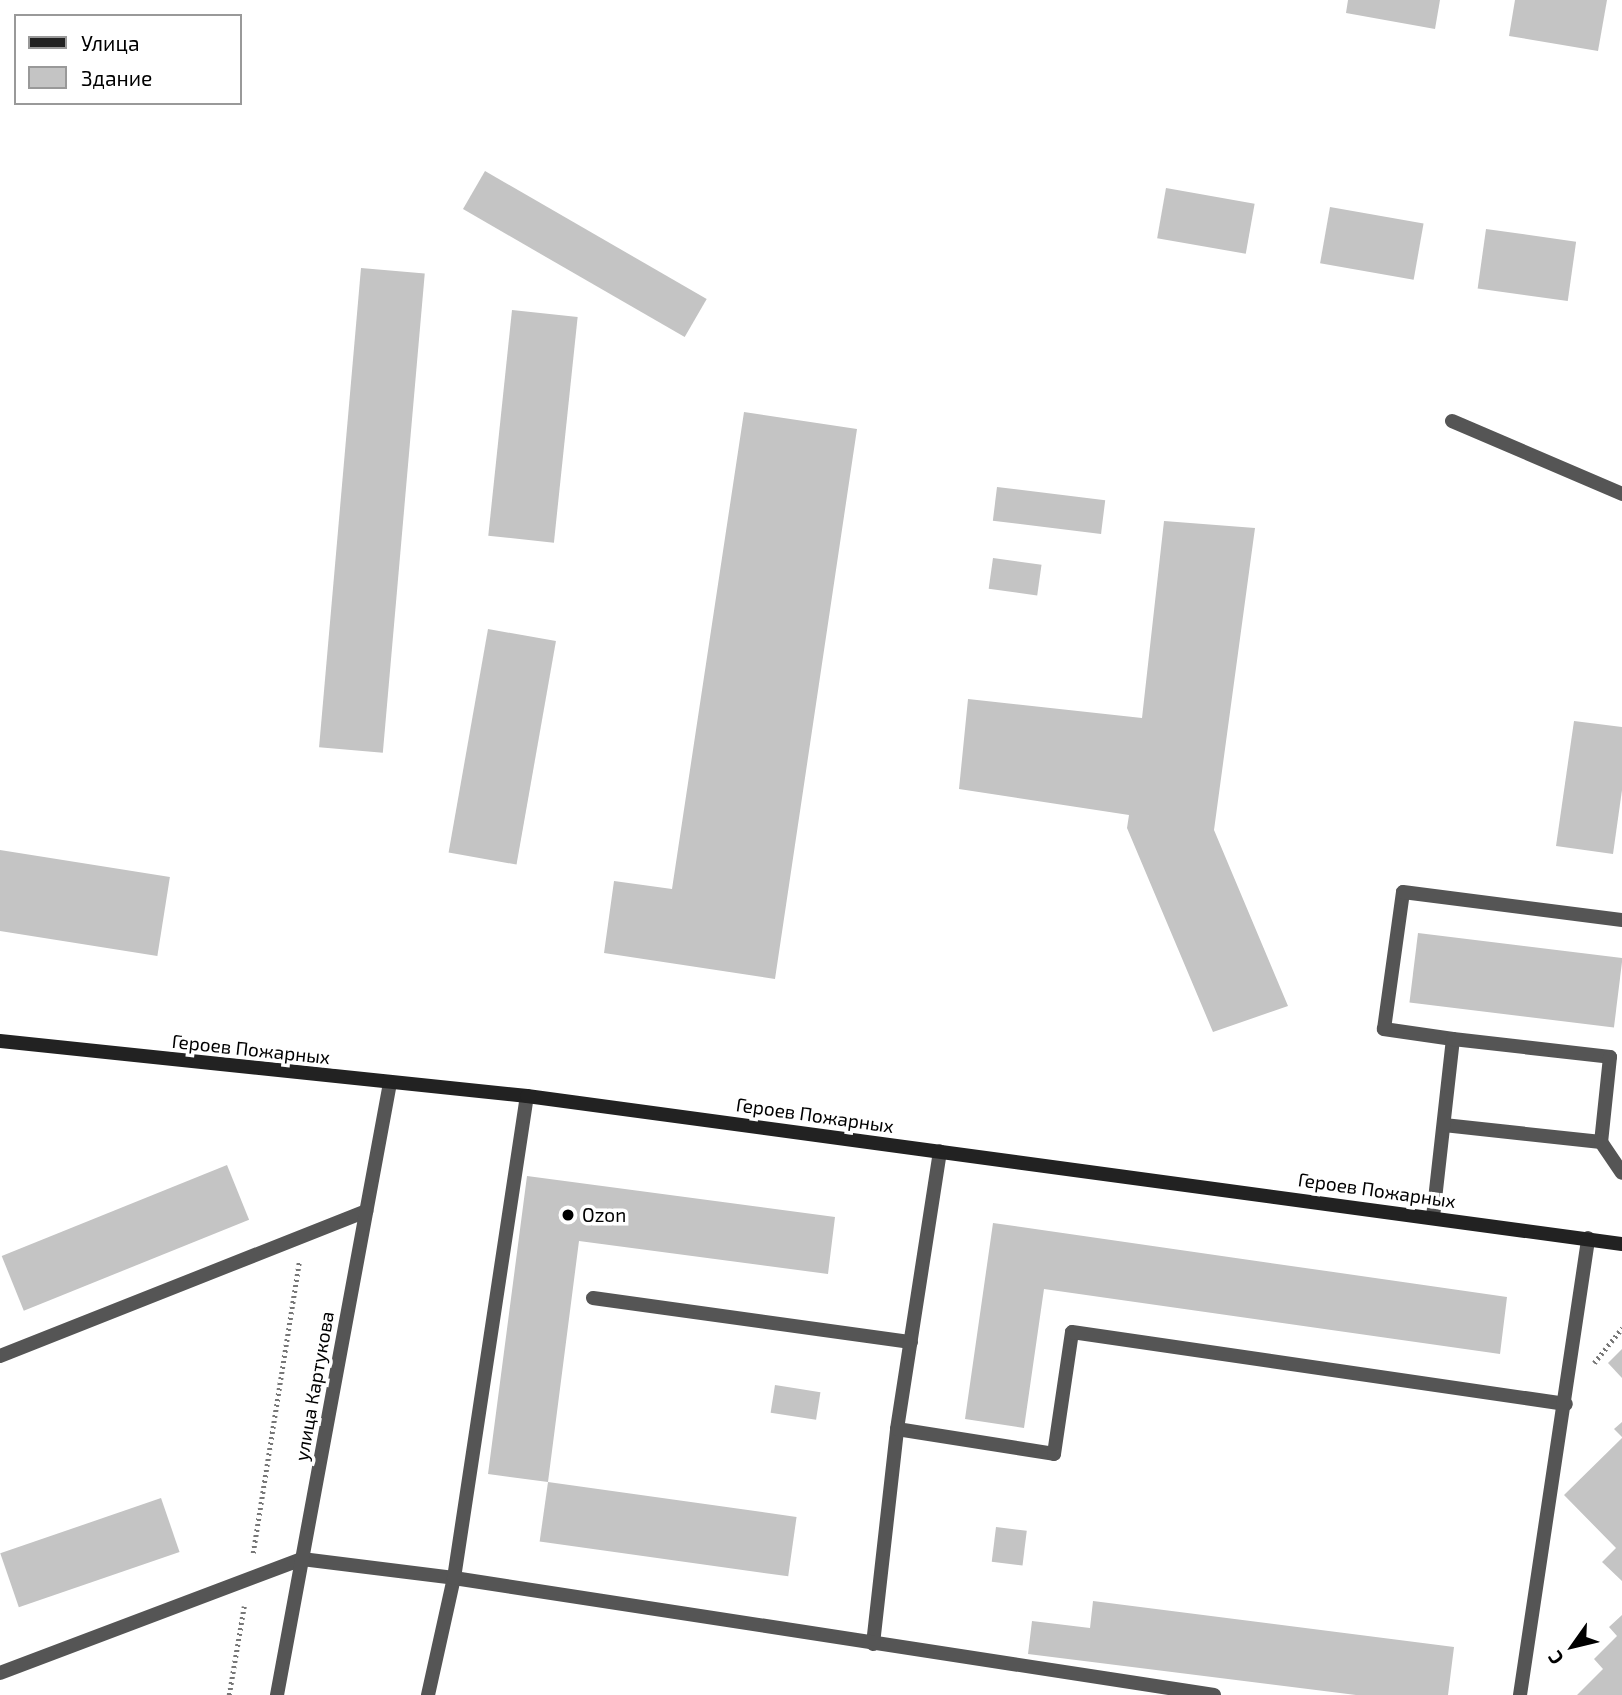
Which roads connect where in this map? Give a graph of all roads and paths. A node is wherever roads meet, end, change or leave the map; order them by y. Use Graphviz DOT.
graph roads {
  1 [pos="1452,421"];
  2 [pos="1622,494"];
  3 [pos="1622,920"];
  4 [pos="1453,1039"];
  5 [pos="0,1041"];
  6 [pos="390,1083"];
  7 [pos="527,1096"];
  8 [pos="1444,1125"];
  9 [pos="1601,1142"];
  10 [pos="940,1152"];
  11 [pos="1622,1173"];
  12 [pos="366,1211"];
  13 [pos="1433,1217"];
  14 [pos="1588,1238"];
  15 [pos="302,1240"];
  16 [pos="1622,1244"];
  17 [pos="593,1298"];
  18 [pos="911,1342"];
  19 [pos="0,1356"];
  20 [pos="1566,1404"];
  21 [pos="897,1429"];
  22 [pos="302,1559"];
  23 [pos="454,1578"];
  24 [pos="249,1579"];
  25 [pos="873,1644"];
  26 [pos="0,1674"];
  27 [pos="229,1695"];
  28 [pos="276,1695"];
  29 [pos="428,1695"];
  30 [pos="1214,1695"];
  31 [pos="1520,1695"];
  1 -- 2 [label="street"];
  3 -- 4 [label="street"];
  4 -- 8 [label="street"];
  4 -- 9 [label="street"];
  5 -- 6 [label="main road, Героев Пожарных"];
  6 -- 7 [label="main road, Героев Пожарных"];
  6 -- 12 [label="street, улица Картукова"];
  7 -- 10 [label="main road, Героев Пожарных"];
  7 -- 23 [label="street"];
  8 -- 9 [label="street"];
  8 -- 13 [label="street"];
  9 -- 11 [label="street"];
  10 -- 13 [label="main road, Героев Пожарных"];
  10 -- 18 [label="street"];
  12 -- 15 [label="street"];
  12 -- 22 [label="street, улица Картукова"];
  13 -- 14 [label="main road, Героев Пожарных"];
  14 -- 16 [label="main road, Героев Пожарных"];
  14 -- 20 [label="street"];
  15 -- 19 [label="street"];
  15 -- 24 [label="path"];
  17 -- 18 [label="street"];
  18 -- 21 [label="street"];
  20 -- 21 [label="street"];
  20 -- 31 [label="street"];
  21 -- 25 [label="street"];
  22 -- 23 [label="street"];
  22 -- 24 [label="street"];
  22 -- 28 [label="street, улица Картукова"];
  23 -- 25 [label="street"];
  23 -- 29 [label="street"];
  24 -- 26 [label="street"];
  24 -- 27 [label="path"];
  25 -- 30 [label="street"];
}
